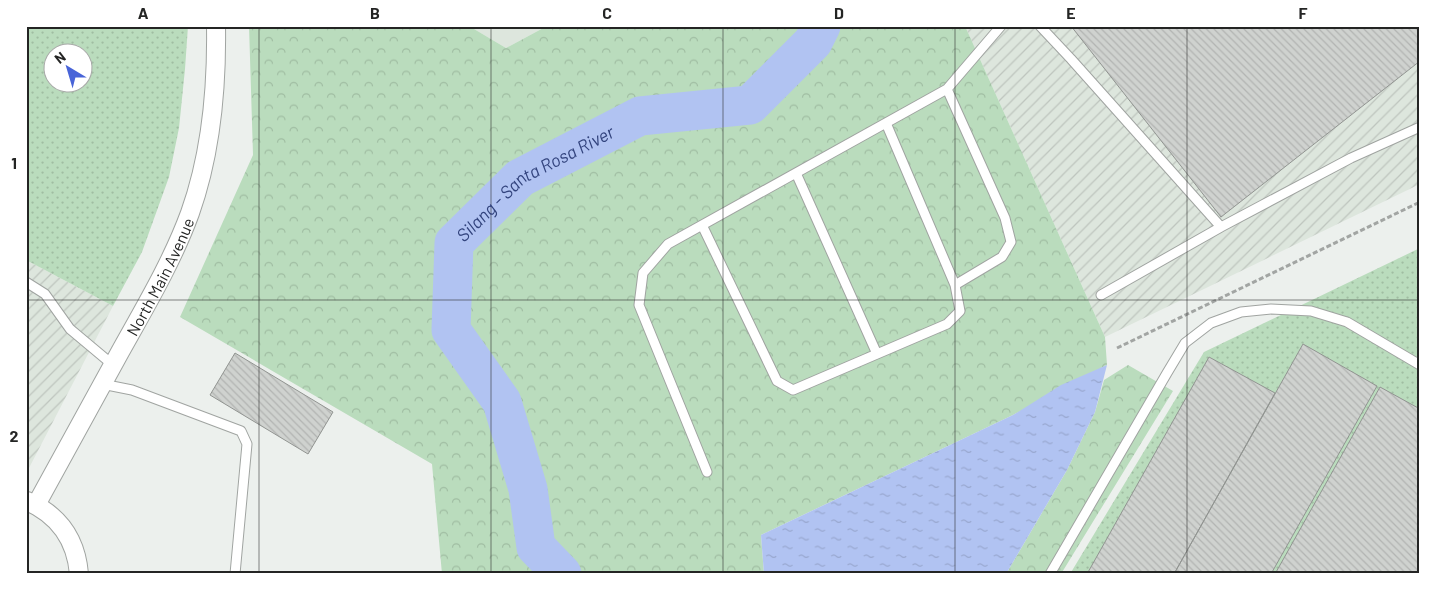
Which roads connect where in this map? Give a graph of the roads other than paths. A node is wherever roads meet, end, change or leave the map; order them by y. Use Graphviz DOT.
graph roads {
  1 [pos="216,26"];
  2 [pos="1001,26"];
  3 [pos="1040,26"];
  4 [pos="947,89"];
  5 [pos="886,123"];
  6 [pos="1420,127"];
  7 [pos="796,173"];
  8 [pos="702,225"];
  9 [pos="1221,226"];
  10 [pos="26,282"];
  11 [pos="955,285"];
  12 [pos="1101,295"];
  13 [pos="877,354"];
  14 [pos="113,365"];
  15 [pos="1420,365"];
  16 [pos="102,384"];
  17 [pos="707,472"];
  18 [pos="31,503"];
  19 [pos="79,574"];
  20 [pos="235,574"];
  21 [pos="1050,574"];
  1 -- 14 [label="street, North Main Avenue"];
  2 -- 4 [label="lane"];
  3 -- 9 [label="lane"];
  4 -- 5 [label="lane"];
  4 -- 11 [label="lane"];
  5 -- 7 [label="lane"];
  5 -- 11 [label="lane"];
  6 -- 9 [label="lane"];
  7 -- 8 [label="lane"];
  7 -- 13 [label="lane"];
  8 -- 13 [label="lane"];
  8 -- 17 [label="lane"];
  9 -- 12 [label="lane"];
  10 -- 14 [label="lane"];
  11 -- 13 [label="lane"];
  14 -- 16 [label="street, North Main Avenue"];
  15 -- 21 [label="lane"];
  16 -- 18 [label="street, North Main Avenue"];
  16 -- 20 [label="lane"];
  18 -- 19 [label="street"];
}
